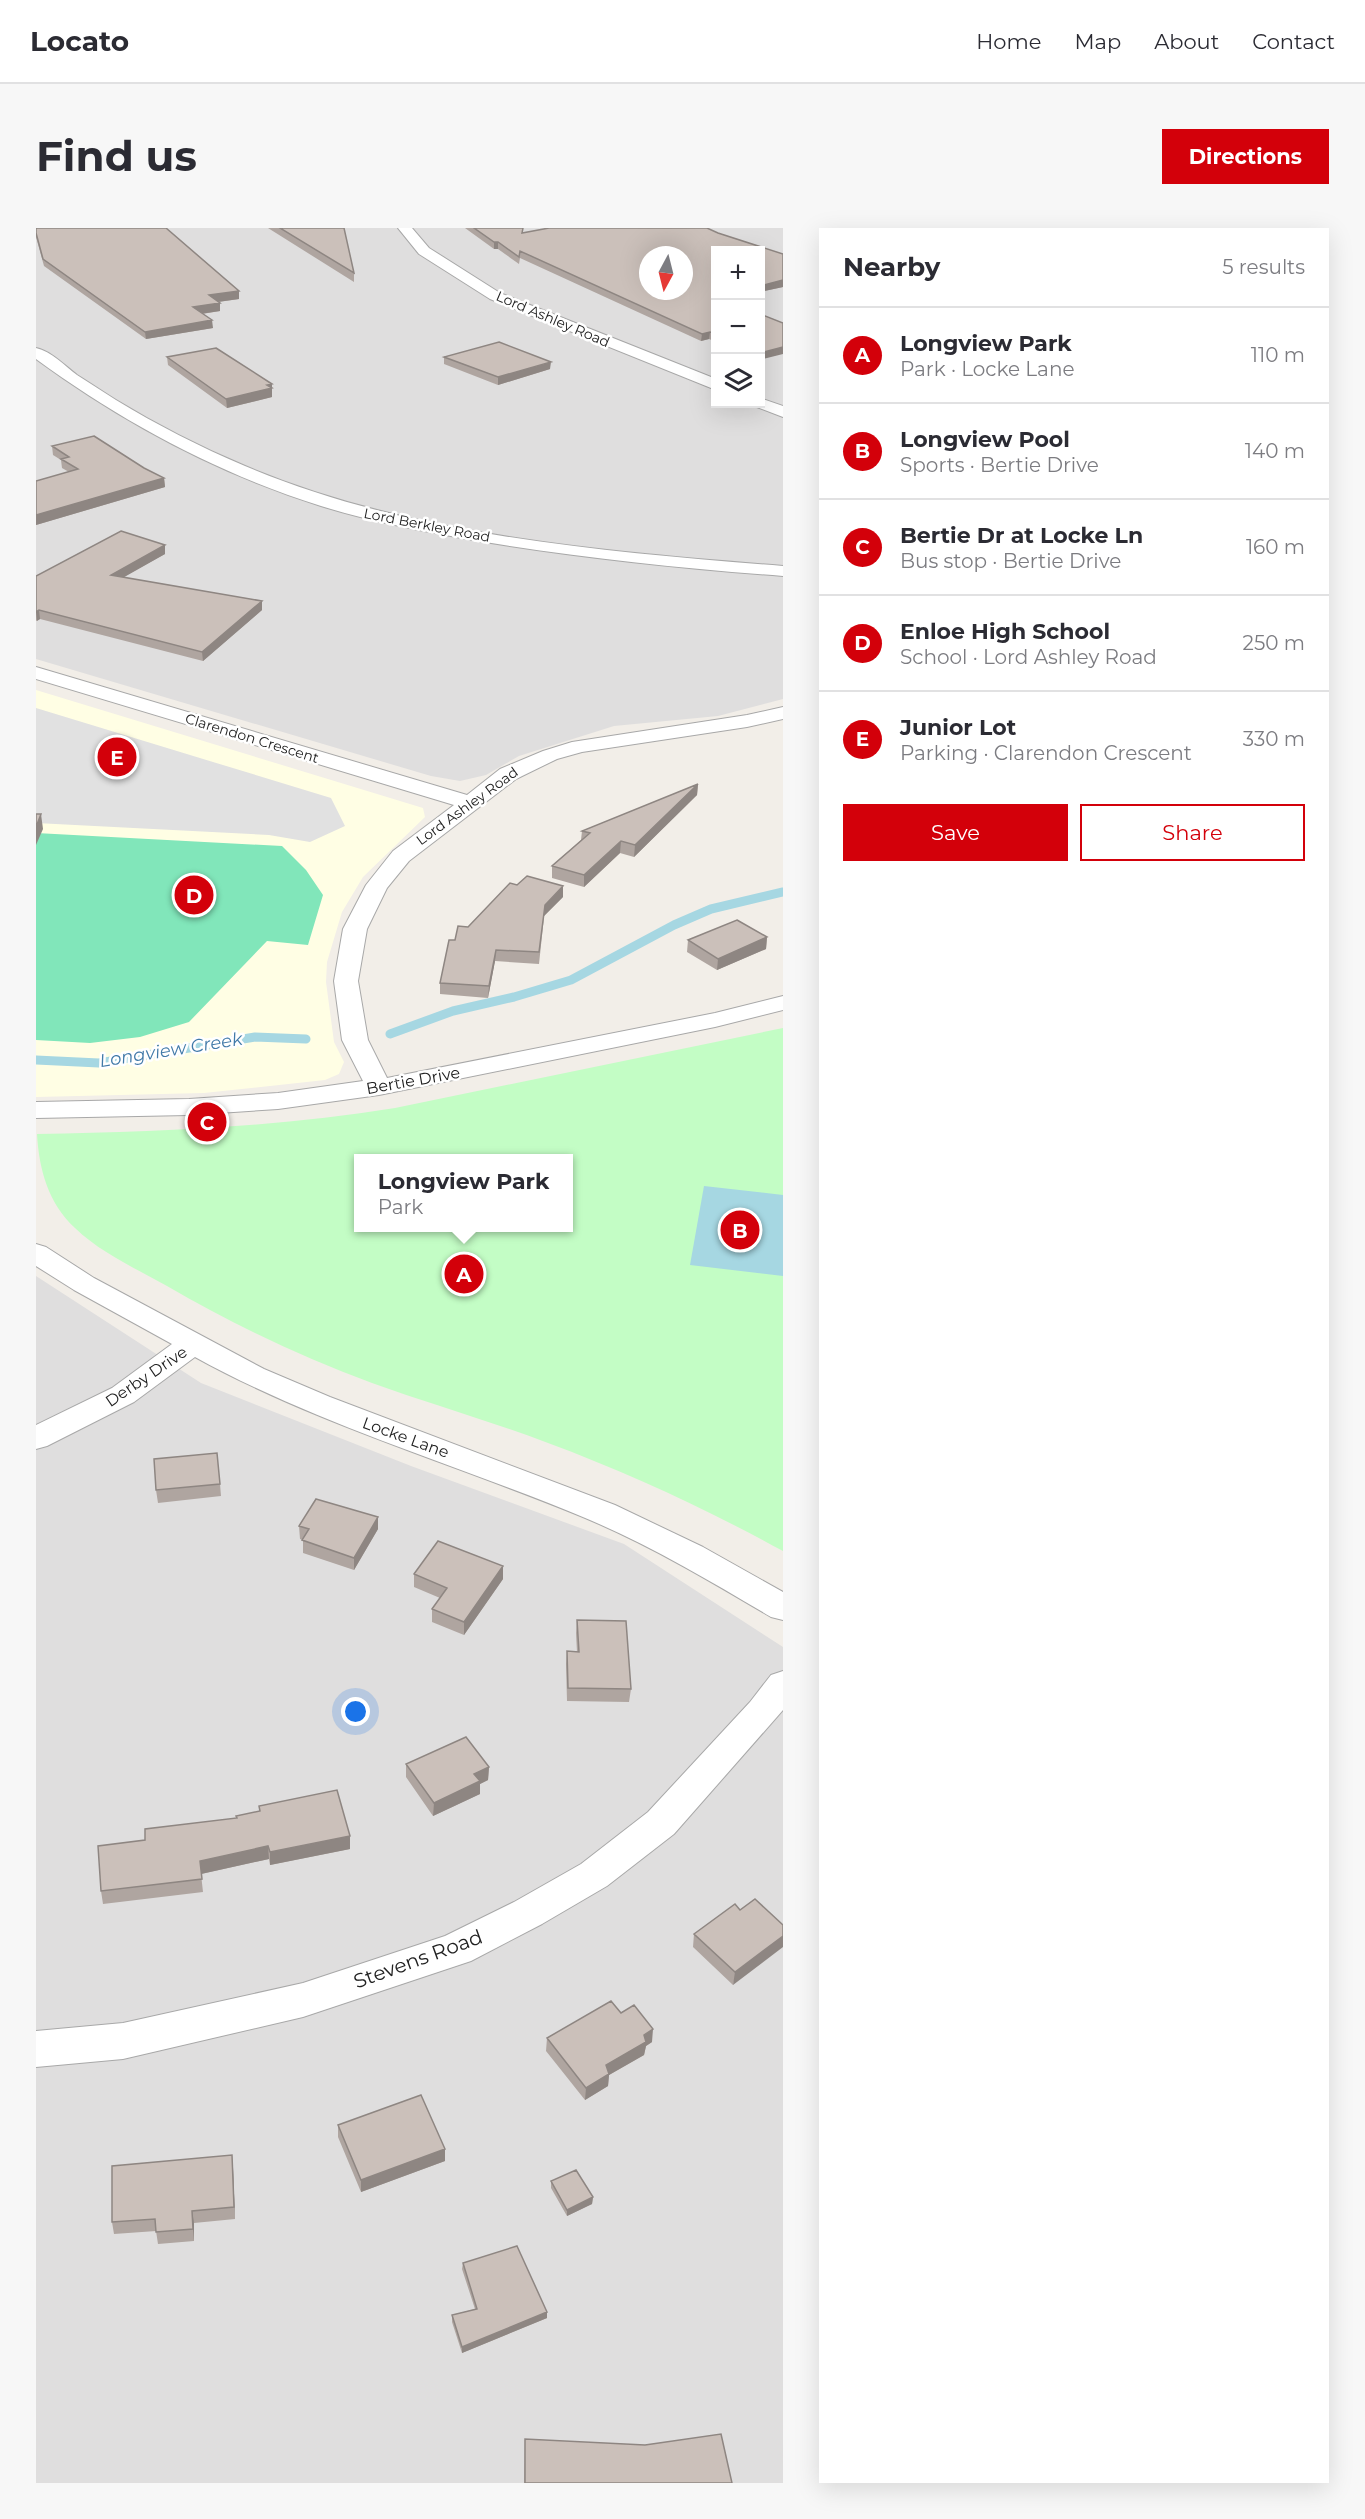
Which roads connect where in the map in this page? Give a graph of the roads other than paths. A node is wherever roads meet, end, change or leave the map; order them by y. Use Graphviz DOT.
graph roads {
  1 [pos="405,228"];
  2 [pos="36,352"];
  3 [pos="711,383"];
  4 [pos="765,405"];
  5 [pos="783,412"];
  6 [pos="783,571"];
  7 [pos="36,673"];
  8 [pos="783,713"];
  9 [pos="468,802"];
  10 [pos="783,1003"];
  11 [pos="379,1087"];
  12 [pos="36,1110"];
  13 [pos="36,1253"];
  14 [pos="192,1344"];
  15 [pos="36,1438"];
  16 [pos="783,1608"];
  17 [pos="783,1684"];
  18 [pos="36,2049"];
  1 -- 3 [label="street, Lord Ashley Road"];
  2 -- 6 [label="street, Lord Berkley Road"];
  4 -- 5 [label="street"];
  7 -- 9 [label="street, Clarendon Crescent"];
  8 -- 9 [label="street, Lord Ashley Road"];
  9 -- 11 [label="street, Lord Ashley Road"];
  10 -- 11 [label="street, Bertie Drive"];
  11 -- 12 [label="street, Bertie Drive"];
  13 -- 14 [label="street, Locke Lane"];
  14 -- 15 [label="street, Derby Drive"];
  14 -- 16 [label="street, Locke Lane"];
  17 -- 18 [label="street, Stevens Road"];
}
